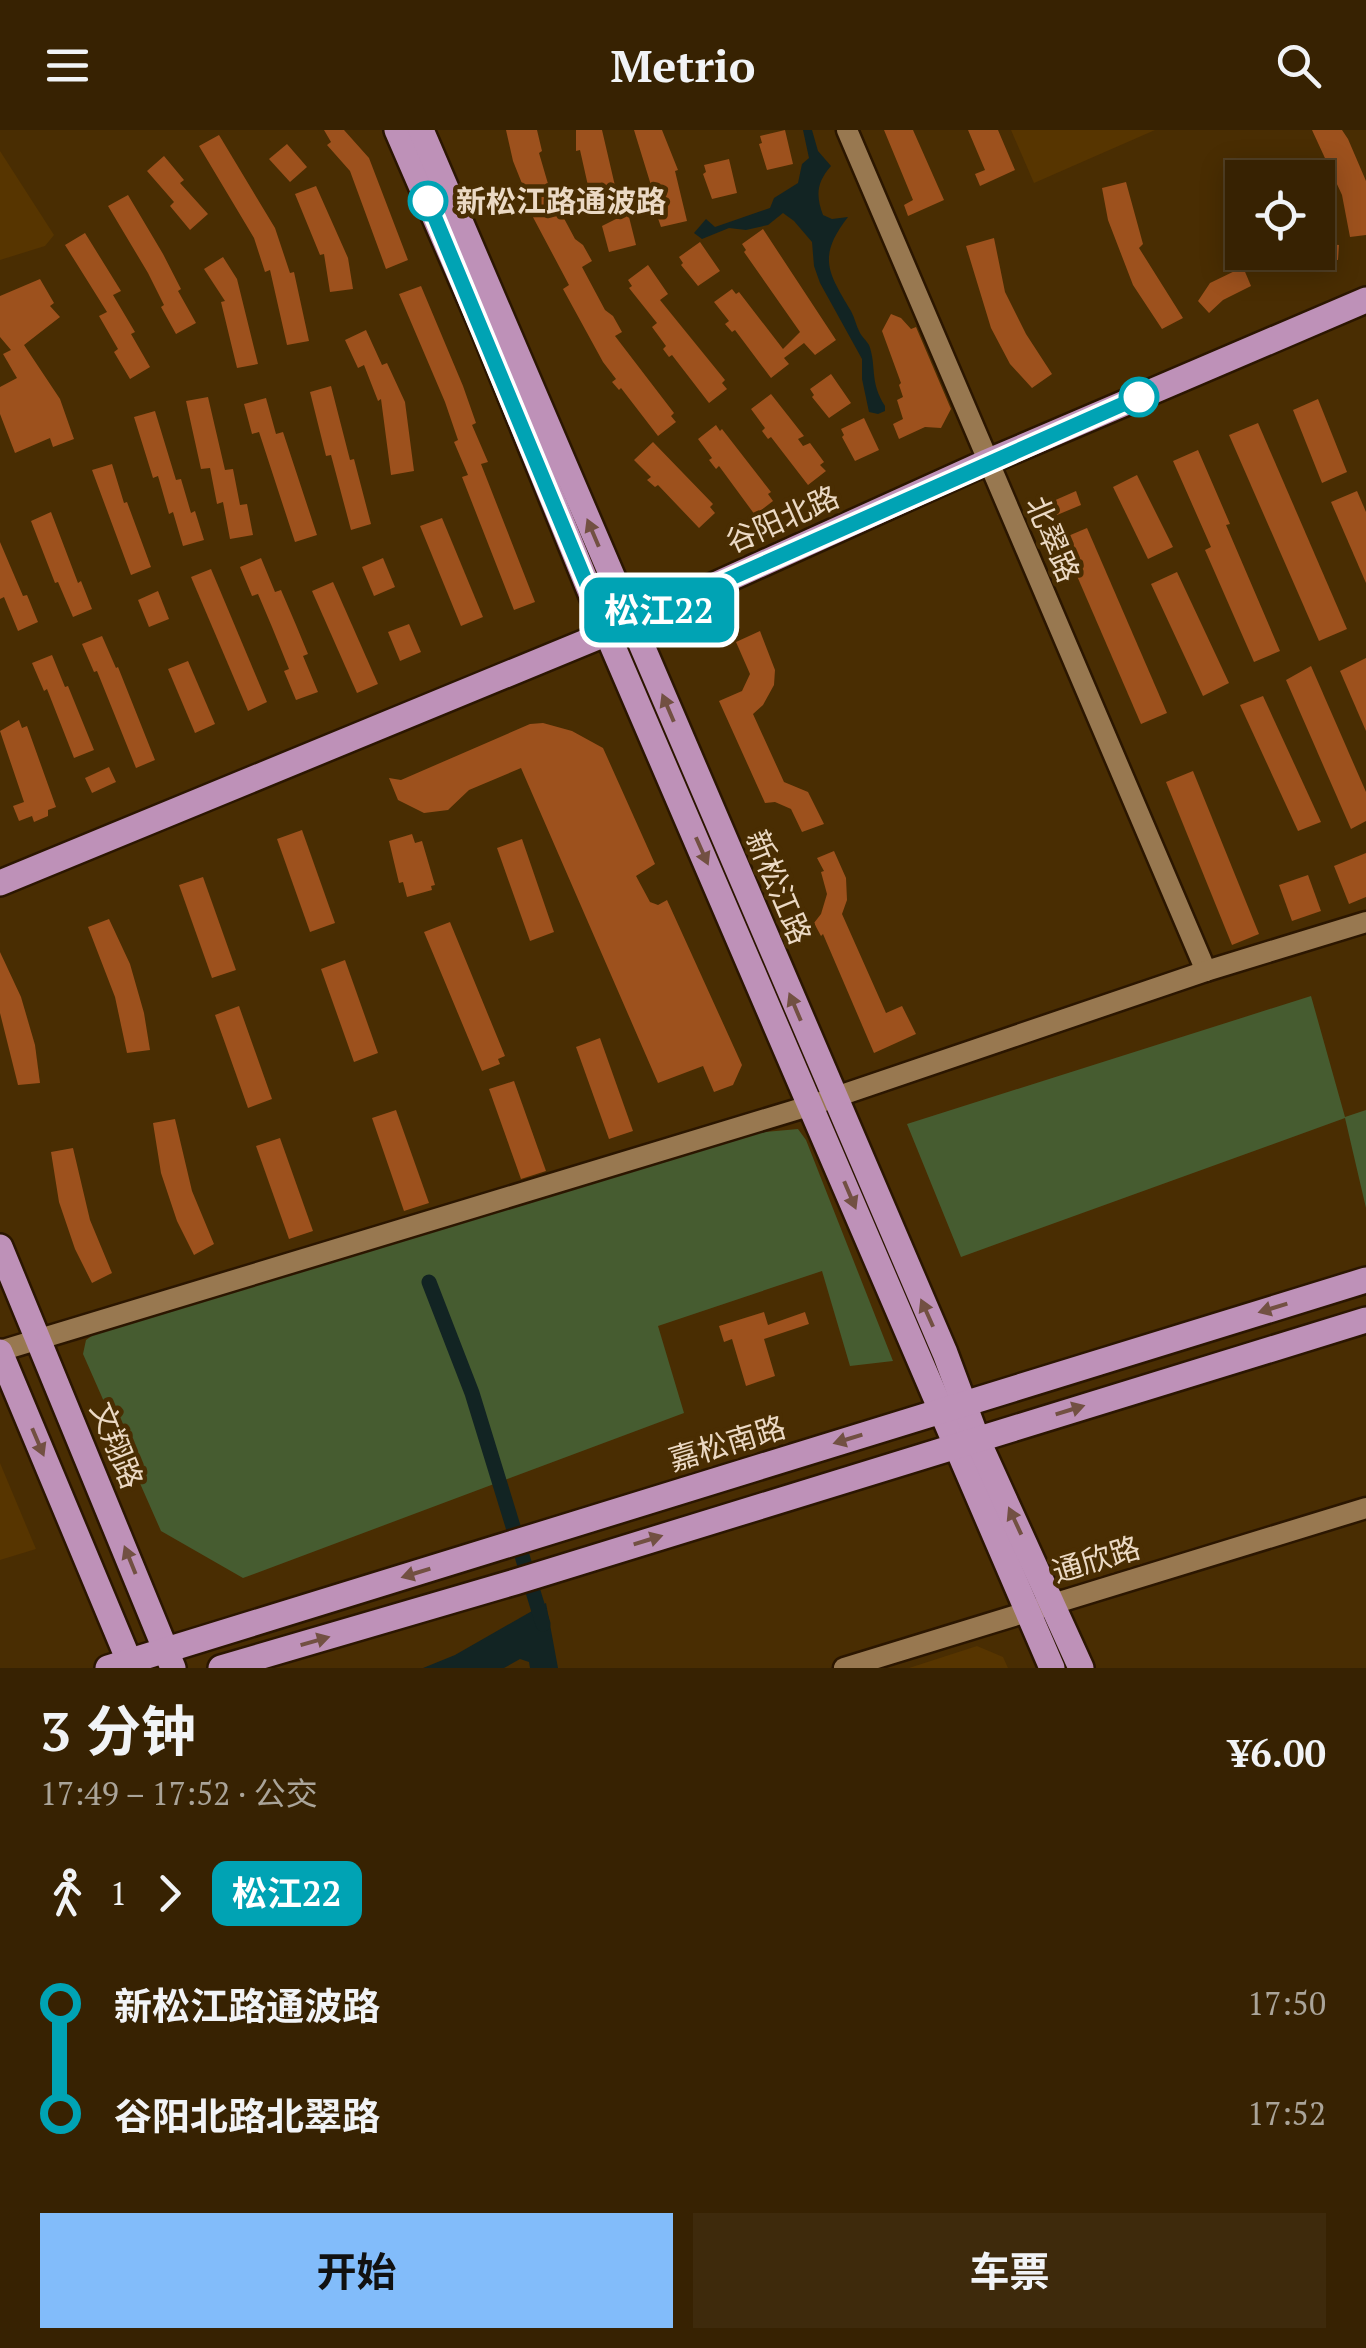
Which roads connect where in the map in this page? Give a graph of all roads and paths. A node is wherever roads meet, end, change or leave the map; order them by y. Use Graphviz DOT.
graph roads {
  1 [pos="397,130"];
  2 [pos="421,130"];
  3 [pos="847,130"];
  4 [pos="1366,300"];
  5 [pos="988,462"];
  6 [pos="632,622"];
  7 [pos="607,633"];
  8 [pos="0,883"];
  9 [pos="1366,922"];
  10 [pos="1206,971"];
  11 [pos="822,1101"];
  12 [pos="0,1247"];
  13 [pos="1366,1280"];
  14 [pos="1366,1320"];
  15 [pos="39,1339"];
  16 [pos="0,1352"];
  17 [pos="952,1407"];
  18 [pos="966,1442"];
  19 [pos="1366,1508"];
  20 [pos="1054,1604"];
  21 [pos="1027,1612"];
  22 [pos="170,1659"];
  23 [pos="123,1666"];
  24 [pos="221,1668"];
  25 [pos="844,1668"];
  26 [pos="1052,1668"];
  27 [pos="1081,1668"];
  1 -- 7 [label="main road, 新松江路"];
  6 -- 2 [label="main road, 新松江路, one-way"];
  3 -- 5 [label="street, 北翠路"];
  4 -- 5 [label="main road, 谷阳北路"];
  5 -- 6 [label="main road, 谷阳北路"];
  5 -- 10 [label="street, 北翠路"];
  6 -- 7 [label="main road, 谷阳北路"];
  11 -- 6 [label="main road, 新松江路, one-way"];
  7 -- 8 [label="main road, 谷阳北路"];
  7 -- 11 [label="main road, 新松江路, one-way"];
  9 -- 10 [label="street"];
  10 -- 11 [label="street"];
  11 -- 15 [label="street"];
  11 -- 17 [label="main road, 新松江路"];
  12 -- 15 [label="main road, 文翔路"];
  13 -- 17 [label="main road, 嘉松南路, one-way"];
  18 -- 14 [label="main road, one-way"];
  15 -- 16 [label="street"];
  22 -- 15 [label="main road, 文翔路, one-way"];
  16 -- 23 [label="main road, one-way"];
  17 -- 18 [label="main road, 新松江路"];
  17 -- 22 [label="main road, 嘉松南路, one-way"];
  20 -- 18 [label="main road, 新松江路, one-way"];
  18 -- 21 [label="main road, 新松江路"];
  24 -- 18 [label="main road, one-way"];
  19 -- 20 [label="street, 通欣路"];
  20 -- 21 [label="street, 通欣路"];
  20 -- 27 [label="main road, 新松江路"];
  21 -- 25 [label="street, 通欣路"];
  21 -- 26 [label="main road, 新松江路"];
  22 -- 23 [label="main road, 嘉松南路"];
}
